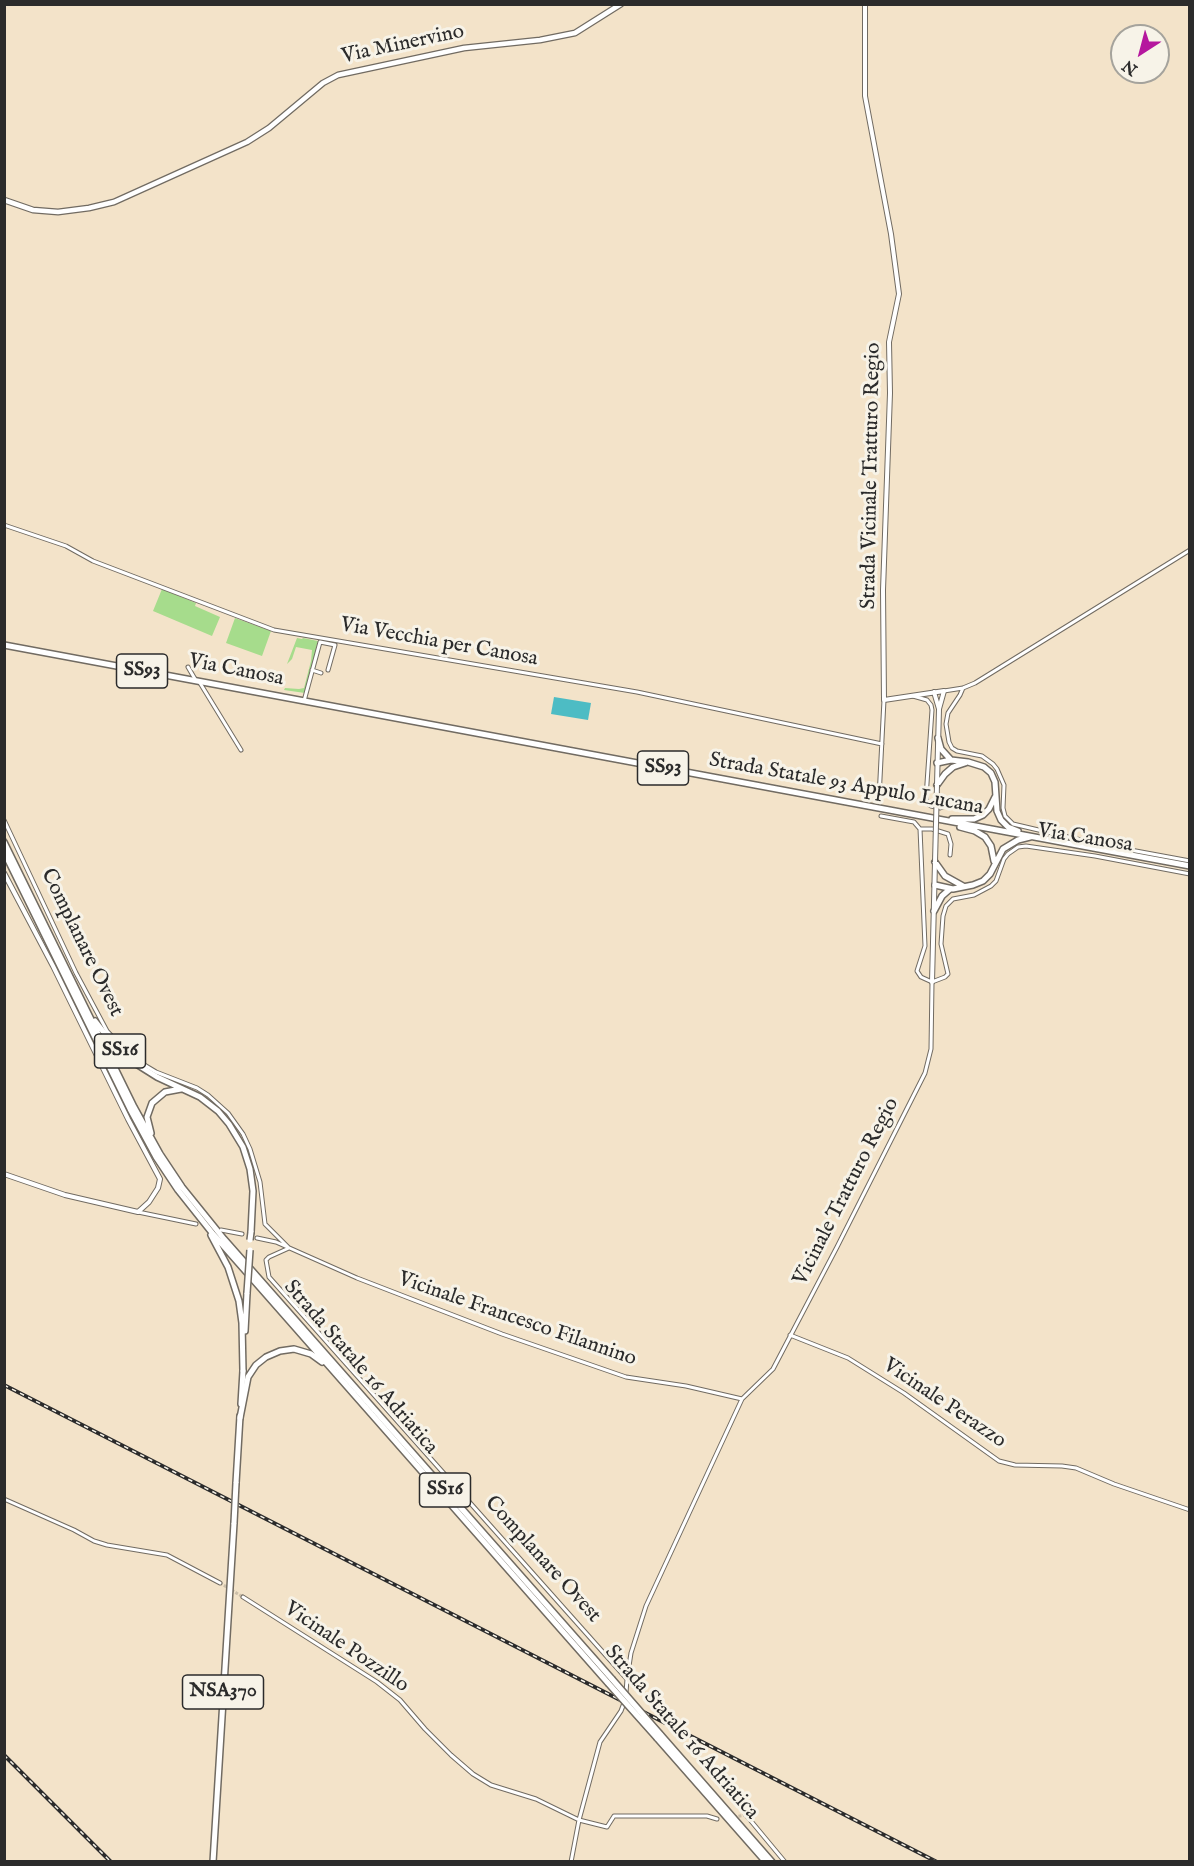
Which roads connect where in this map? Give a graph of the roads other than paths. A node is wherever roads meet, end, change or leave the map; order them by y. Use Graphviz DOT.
graph roads {
  1 [pos="621,4"];
  2 [pos="865,4"];
  3 [pos="4,200"];
  4 [pos="4,525"];
  5 [pos="1190,550"];
  6 [pos="4,645"];
  7 [pos="188,667"];
  8 [pos="312,670"];
  9 [pos="328,670"];
  10 [pos="321,673"];
  11 [pos="197,681"];
  12 [pos="963,688"];
  13 [pos="944,691"];
  14 [pos="934,692"];
  15 [pos="911,696"];
  16 [pos="884,700"];
  17 [pos="304,701"];
  18 [pos="939,709"];
  19 [pos="390,717"];
  20 [pos="938,738"];
  21 [pos="882,744"];
  22 [pos="242,750"];
  23 [pos="937,763"];
  24 [pos="952,763"];
  25 [pos="937,785"];
  26 [pos="996,791"];
  27 [pos="879,798"];
  28 [pos="950,800"];
  29 [pos="881,816"];
  30 [pos="935,819"];
  31 [pos="4,820"];
  32 [pos="920,829"];
  33 [pos="1034,836"];
  34 [pos="4,842"];
  35 [pos="4,852"];
  36 [pos="950,855"];
  37 [pos="1190,861"];
  38 [pos="935,862"];
  39 [pos="13,864"];
  40 [pos="994,865"];
  41 [pos="1190,866"];
  42 [pos="4,873"];
  43 [pos="1190,874"];
  44 [pos="934,885"];
  45 [pos="953,885"];
  46 [pos="934,911"];
  47 [pos="932,982"];
  48 [pos="76,989"];
  49 [pos="185,1089"];
  50 [pos="4,1174"];
  51 [pos="173,1174"];
  52 [pos="194,1210"];
  53 [pos="138,1212"];
  54 [pos="196,1224"];
  55 [pos="221,1230"];
  56 [pos="242,1234"];
  57 [pos="257,1238"];
  58 [pos="289,1248"];
  59 [pos="790,1335"];
  60 [pos="243,1371"];
  61 [pos="352,1392"];
  62 [pos="742,1399"];
  63 [pos="240,1418"];
  64 [pos="4,1499"];
  65 [pos="1190,1510"];
  66 [pos="220,1583"];
  67 [pos="243,1597"];
  68 [pos="627,1679"];
  69 [pos="610,1681"];
  70 [pos="659,1736"];
  71 [pos="746,1815"];
  72 [pos="717,1819"];
  73 [pos="579,1820"];
  74 [pos="213,1862"];
  75 [pos="571,1862"];
  76 [pos="766,1862"];
  77 [pos="772,1862"];
  78 [pos="785,1862"];
  1 -- 3 [label="main road, Via Minervino"];
  2 -- 16 [label="street, Strada Vicinale Tratturo Regio"];
  4 -- 21 [label="street, Via Vecchia per Canosa"];
  5 -- 12 [label="street"];
  6 -- 11 [label="main road, Via Canosa / SS93"];
  7 -- 11 [label="street"];
  8 -- 9 [label="street"];
  8 -- 10 [label="street"];
  8 -- 17 [label="street"];
  11 -- 17 [label="main road, Via Canosa / SS93"];
  11 -- 22 [label="street"];
  12 -- 13 [label="street"];
  12 -- 37 [label="street, Via Canosa"];
  13 -- 14 [label="street"];
  13 -- 18 [label="street"];
  14 -- 15 [label="street"];
  14 -- 18 [label="street"];
  15 -- 16 [label="street"];
  15 -- 28 [label="street"];
  16 -- 21 [label="street"];
  17 -- 19 [label="main road, Via Canosa / SS93"];
  18 -- 20 [label="street"];
  19 -- 30 [label="main road, Strada Statale 93 Appulo Lucana / SS93"];
  20 -- 23 [label="street"];
  20 -- 24 [label="main road"];
  21 -- 27 [label="street"];
  23 -- 24 [label="main road"];
  23 -- 25 [label="street"];
  24 -- 25 [label="main road"];
  24 -- 26 [label="main road"];
  25 -- 38 [label="street, bridge"];
  26 -- 30 [label="main road"];
  26 -- 33 [label="main road"];
  29 -- 32 [label="street"];
  30 -- 33 [label="main road, Strada Statale 93 Appulo Lucana / SS93"];
  30 -- 40 [label="main road"];
  31 -- 58 [label="street, Complanare Ovest"];
  32 -- 36 [label="street"];
  32 -- 47 [label="street"];
  33 -- 40 [label="main road"];
  33 -- 41 [label="main road, Strada Statale 93 Appulo Lucana / SS93"];
  34 -- 39 [label="main road, Strada Statale 16 Adriatica / SS16"];
  35 -- 39 [label="main road, Strada Statale 16 Adriatica / SS16"];
  38 -- 44 [label="street"];
  38 -- 45 [label="main road"];
  39 -- 48 [label="main road, Strada Statale 16 Adriatica / SS16"];
  39 -- 52 [label="main road, Strada Statale 16 Adriatica / SS16"];
  40 -- 45 [label="main road"];
  42 -- 53 [label="street"];
  43 -- 47 [label="street, Via Canosa"];
  44 -- 45 [label="main road"];
  44 -- 46 [label="street"];
  45 -- 46 [label="main road"];
  46 -- 47 [label="street"];
  47 -- 59 [label="street, Vicinale Tratturo Regio"];
  48 -- 49 [label="main road, SS16"];
  48 -- 51 [label="main road, Strada Statale 16 Adriatica / SS16"];
  49 -- 51 [label="main road, SS16"];
  49 -- 60 [label="main road, SS16, bridge"];
  50 -- 53 [label="street"];
  51 -- 69 [label="main road, Strada Statale 16 Adriatica / SS16"];
  52 -- 60 [label="main road, SS16"];
  52 -- 61 [label="main road, Strada Statale 16 Adriatica / SS16"];
  53 -- 54 [label="street"];
  55 -- 56 [label="street"];
  57 -- 58 [label="street, Vicinale Francesco Filannino"];
  58 -- 62 [label="street, Vicinale Francesco Filannino"];
  58 -- 68 [label="street, Complanare Ovest"];
  59 -- 62 [label="street, Vicinale Tratturo Regio"];
  59 -- 65 [label="street, Vicinale Perazzo"];
  60 -- 63 [label="main road, NSA370"];
  61 -- 63 [label="main road, SS16"];
  61 -- 69 [label="main road, Strada Statale 16 Adriatica / SS16"];
  62 -- 68 [label="street"];
  63 -- 74 [label="main road, NSA370, bridge"];
  64 -- 66 [label="street"];
  67 -- 73 [label="street, Vicinale Pozzillo"];
  68 -- 73 [label="street"];
  69 -- 70 [label="main road, Strada Statale 16 Adriatica / SS16, bridge"];
  70 -- 76 [label="main road, Strada Statale 16 Adriatica / SS16"];
  70 -- 77 [label="main road, Strada Statale 16 Adriatica / SS16"];
  71 -- 78 [label="street"];
  72 -- 73 [label="street, Vicinale Pozzillo"];
  73 -- 75 [label="street"];
}
